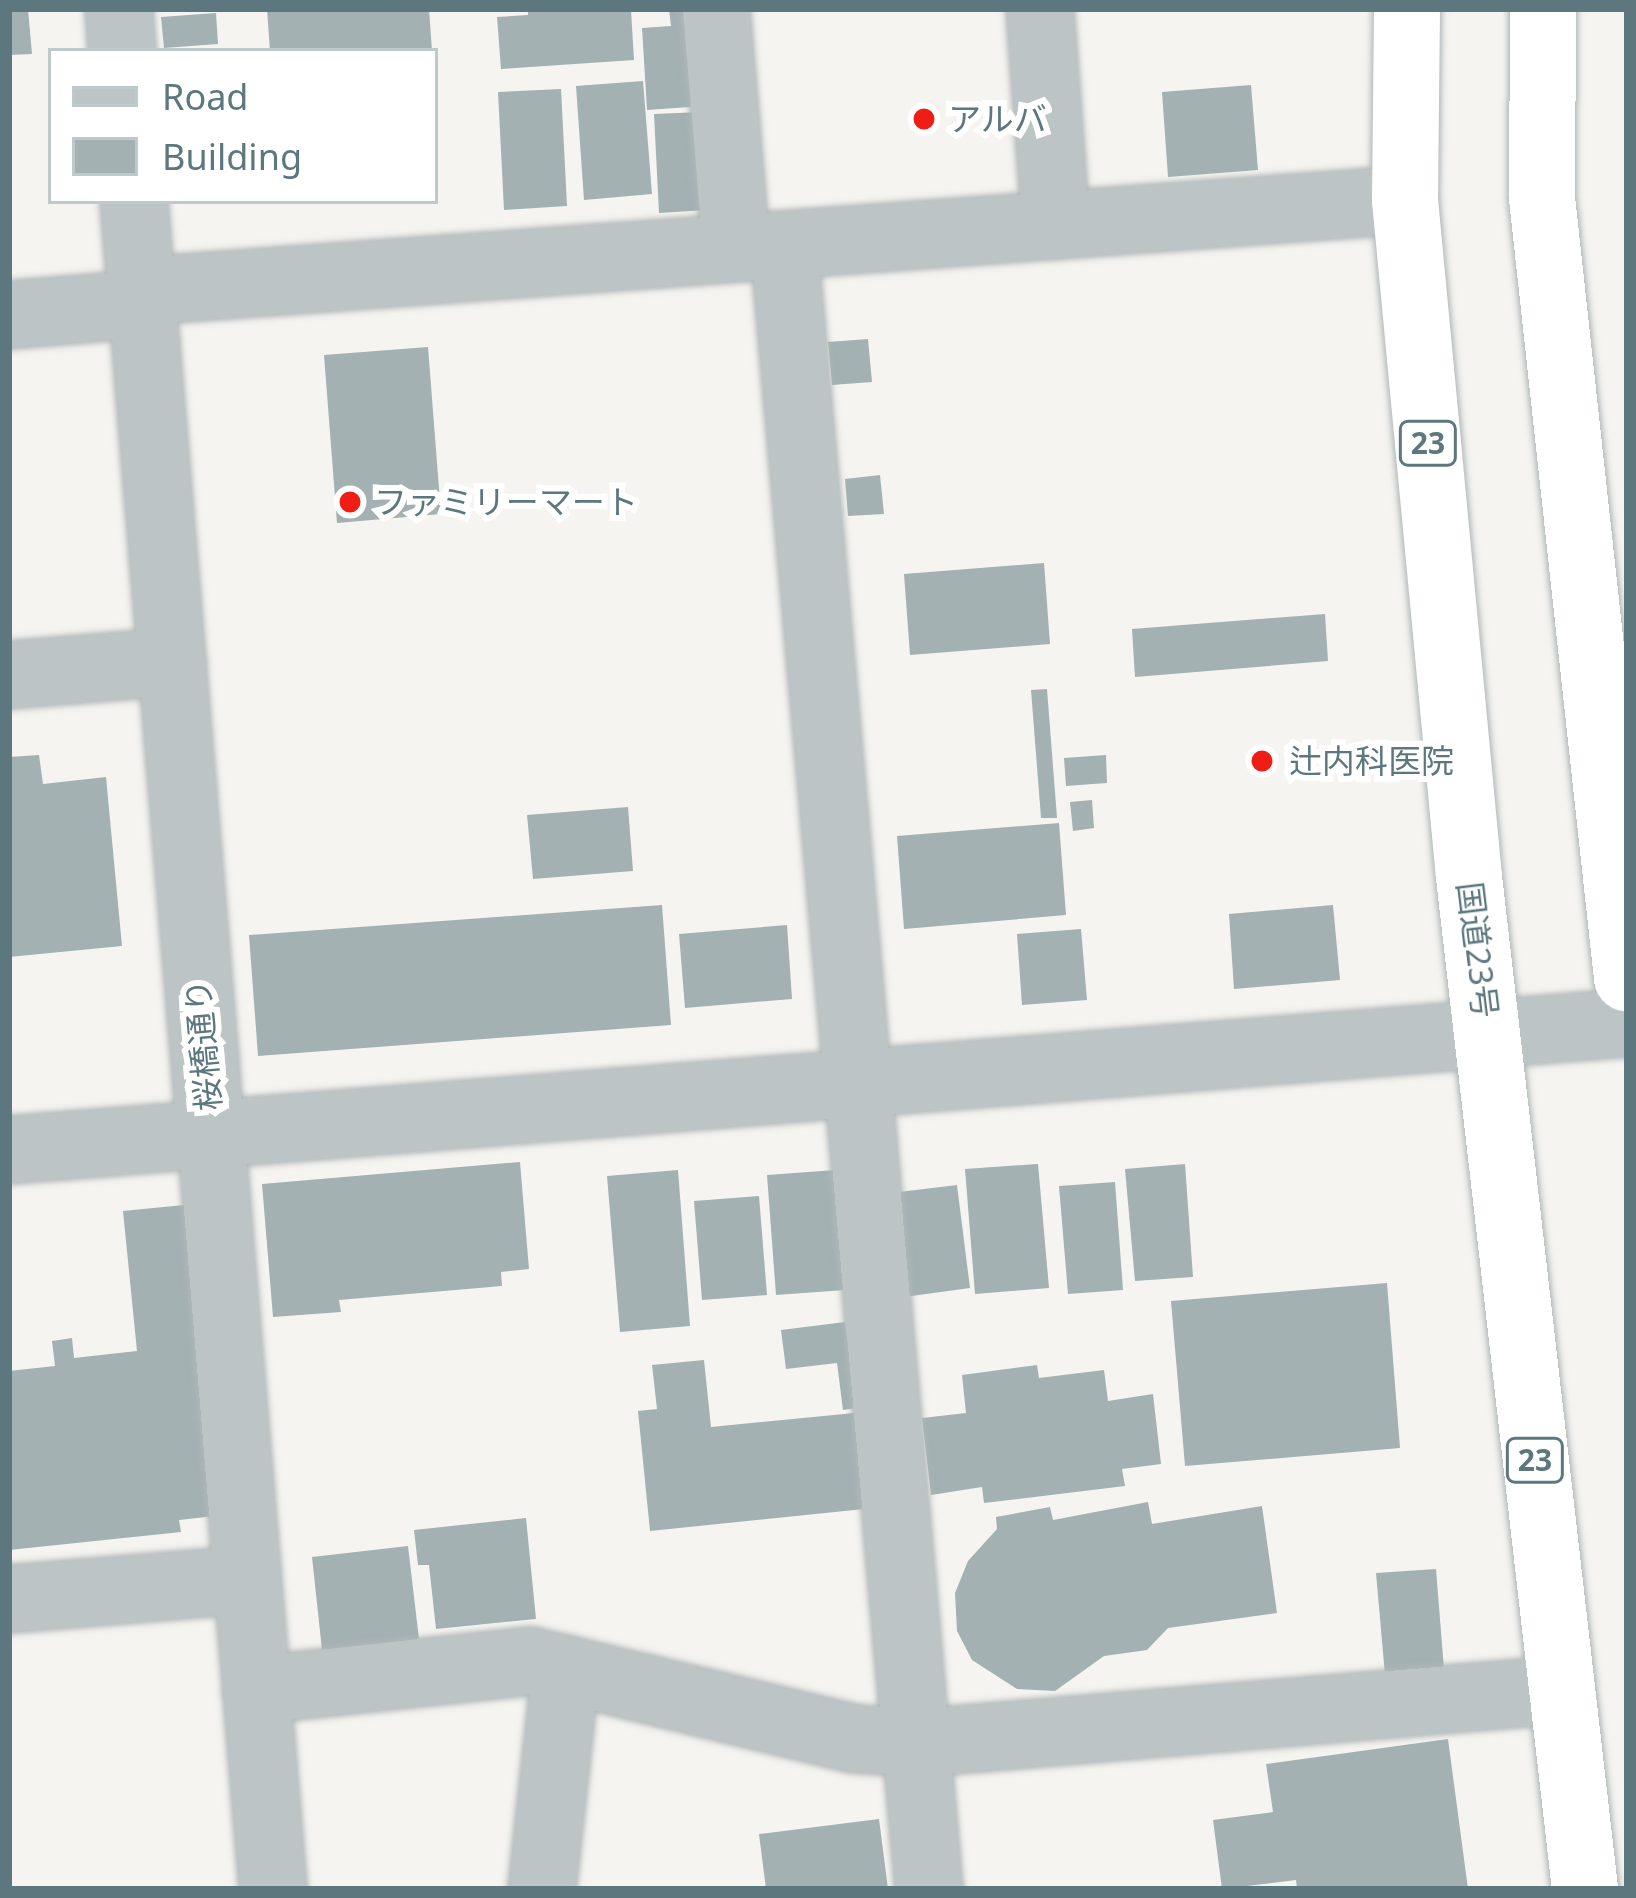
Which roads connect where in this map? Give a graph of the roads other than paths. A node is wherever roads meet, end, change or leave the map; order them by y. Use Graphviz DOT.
graph roads {
  1 [pos="118,9"];
  2 [pos="716,9"];
  3 [pos="1040,9"];
  4 [pos="1407,9"];
  5 [pos="1543,9"];
  6 [pos="122,48"];
  7 [pos="1405,200"];
  8 [pos="134,204"];
  9 [pos="1056,225"];
  10 [pos="760,246"];
  11 [pos="142,298"];
  12 [pos="9,315"];
  13 [pos="172,662"];
  14 [pos="9,675"];
  15 [pos="1627,978"];
  16 [pos="1627,1024"];
  17 [pos="1489,1031"];
  18 [pos="860,1080"];
  19 [pos="210,1135"];
  20 [pos="9,1150"];
  21 [pos="247,1580"];
  22 [pos="9,1599"];
  23 [pos="566,1669"];
  24 [pos="256,1690"];
  25 [pos="1561,1690"];
  26 [pos="918,1743"];
  27 [pos="273,1889"];
  28 [pos="542,1889"];
  29 [pos="929,1889"];
  30 [pos="1585,1889"];
  1 -- 6 [label="street"];
  2 -- 10 [label="street"];
  3 -- 9 [label="street"];
  4 -- 7 [label="highway, 国道23号 / 23"];
  5 -- 15 [label="highway"];
  7 -- 9 [label="street"];
  7 -- 17 [label="highway, 国道23号 / 23"];
  8 -- 11 [label="street, 桜橋通り"];
  9 -- 10 [label="street"];
  10 -- 11 [label="street"];
  10 -- 18 [label="street"];
  11 -- 12 [label="street"];
  11 -- 13 [label="street, 桜橋通り"];
  13 -- 14 [label="street"];
  13 -- 19 [label="street, 桜橋通り"];
  16 -- 17 [label="street"];
  17 -- 18 [label="street"];
  17 -- 25 [label="highway, 国道23号 / 23"];
  18 -- 19 [label="street"];
  18 -- 26 [label="street"];
  19 -- 20 [label="street"];
  19 -- 21 [label="street, 桜橋通り"];
  21 -- 22 [label="street"];
  21 -- 24 [label="street, 桜橋通り"];
  23 -- 24 [label="street"];
  23 -- 26 [label="street"];
  23 -- 28 [label="street"];
  24 -- 27 [label="street, 桜橋通り"];
  25 -- 26 [label="street"];
  25 -- 30 [label="highway, 国道23号 / 23"];
  26 -- 29 [label="street"];
}
